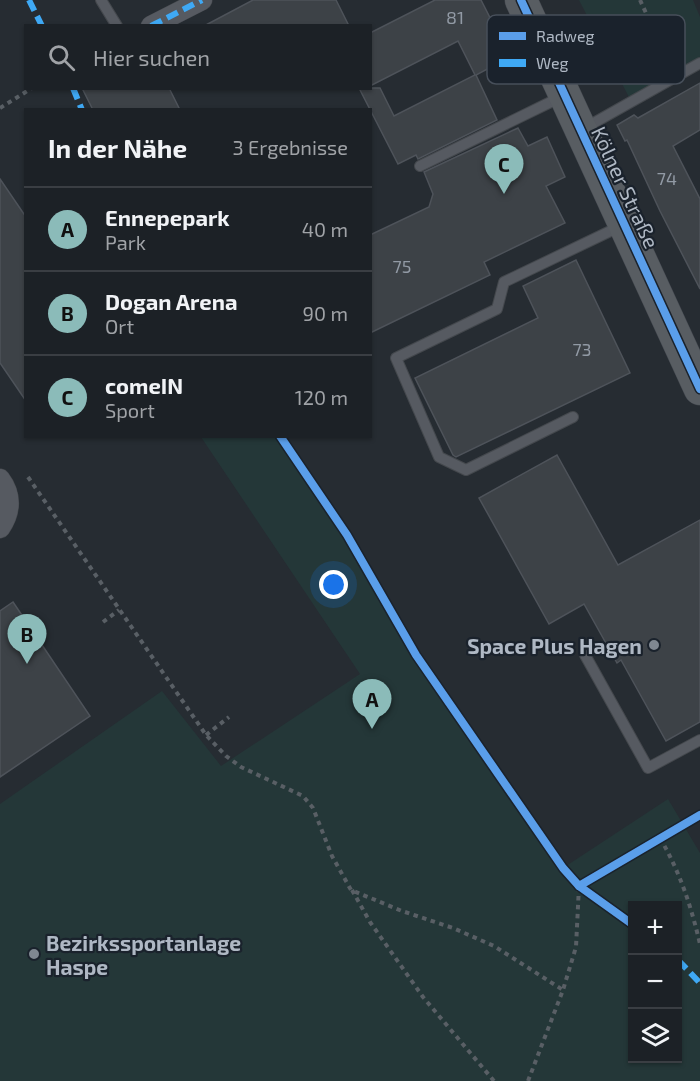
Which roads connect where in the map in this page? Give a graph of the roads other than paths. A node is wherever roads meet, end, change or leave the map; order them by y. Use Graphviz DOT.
graph roads {
  1 [pos="101,0"];
  2 [pos="202,0"];
  3 [pos="520,0"];
  4 [pos="527,15"];
  5 [pos="116,24"];
  6 [pos="155,24"];
  7 [pos="700,63"];
  8 [pos="685,73"];
  9 [pos="558,84"];
  10 [pos="666,84"];
  11 [pos="564,96"];
  12 [pos="581,131"];
  13 [pos="420,166"];
  14 [pos="624,225"];
  15 [pos="700,389"];
  16 [pos="573,417"];
  17 [pos="0,479"];
  18 [pos="0,528"];
  19 [pos="585,656"];
  20 [pos="700,740"];
  1 -- 5 [label="lane"];
  2 -- 6 [label="street"];
  3 -- 4 [label="main road, Kölner Straße"];
  7 -- 8 [label="lane"];
  9 -- 11 [label="main road, Kölner Straße"];
  10 -- 12 [label="lane"];
  11 -- 12 [label="main road, Kölner Straße"];
  11 -- 13 [label="lane"];
  12 -- 14 [label="main road, Kölner Straße"];
  14 -- 15 [label="main road, Kölner Straße"];
  14 -- 16 [label="lane"];
  17 -- 18 [label="street"];
  19 -- 20 [label="lane"];
}
